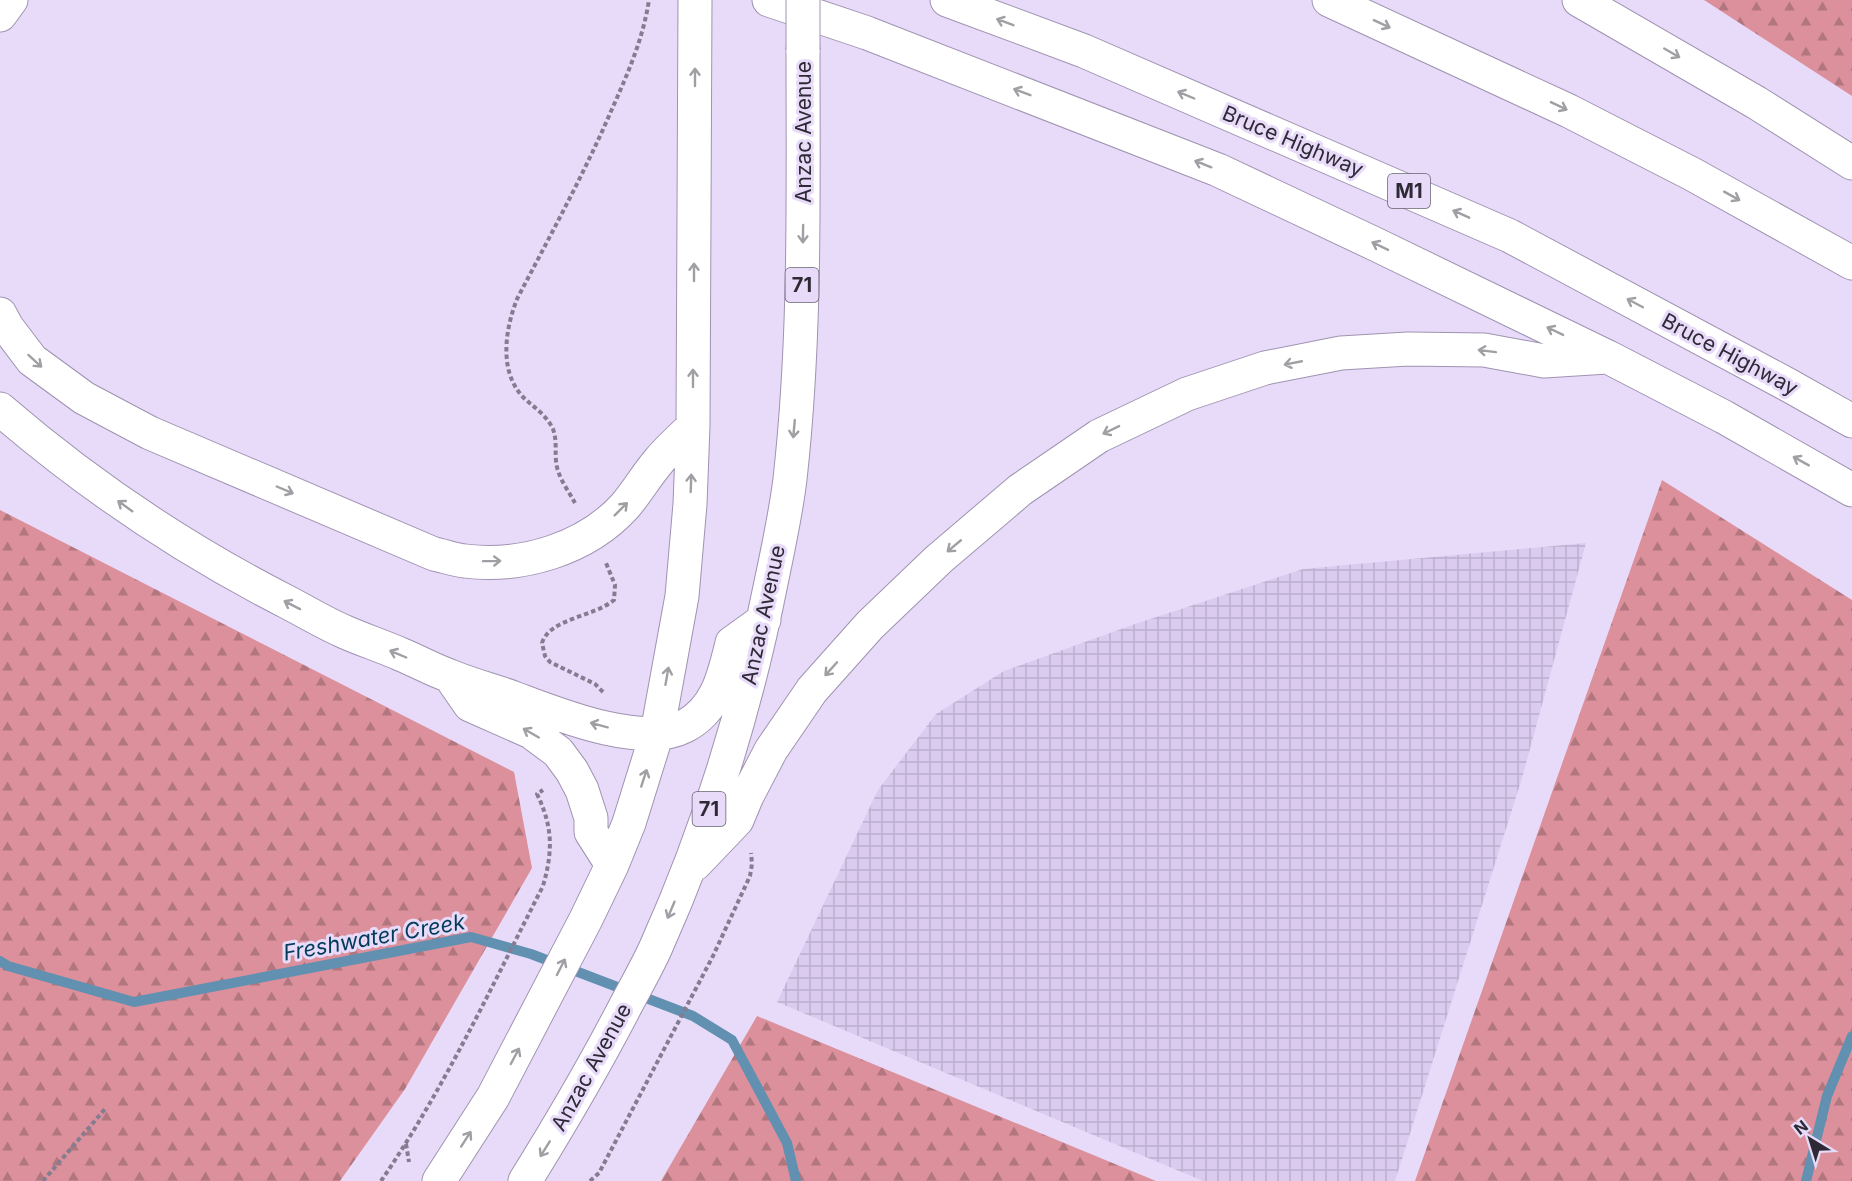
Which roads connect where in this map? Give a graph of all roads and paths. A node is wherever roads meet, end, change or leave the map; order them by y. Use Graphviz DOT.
graph roads {
  1 [pos="11,0"];
  2 [pos="649,0"];
  3 [pos="769,0"];
  4 [pos="803,0"];
  5 [pos="947,0"];
  6 [pos="1329,0"];
  7 [pos="1579,0"];
  8 [pos="695,6"];
  9 [pos="0,15"];
  10 [pos="1852,163"];
  11 [pos="1852,263"];
  12 [pos="0,314"];
  13 [pos="1608,357"];
  14 [pos="0,409"];
  15 [pos="1852,421"];
  16 [pos="693,426"];
  17 [pos="567,487"];
  18 [pos="1852,489"];
  19 [pos="611,572"];
  20 [pos="764,620"];
  21 [pos="451,677"];
  22 [pos="604,695"];
  23 [pos="657,734"];
  24 [pos="551,785"];
  25 [pos="612,866"];
  26 [pos="687,872"];
  27 [pos="713,956"];
  28 [pos="105,1109"];
  29 [pos="43,1181"];
  30 [pos="381,1181"];
  31 [pos="439,1181"];
  32 [pos="525,1181"];
  33 [pos="590,1181"];
  1 -- 9 [label="highway"];
  2 -- 17 [label="path"];
  13 -- 3 [label="highway, one-way"];
  4 -- 20 [label="highway, Anzac Avenue / 71, one-way, bridge"];
  15 -- 5 [label="highway, Bruce Highway / M1, one-way"];
  6 -- 11 [label="highway, one-way"];
  7 -- 10 [label="highway, one-way"];
  16 -- 8 [label="highway, one-way"];
  12 -- 16 [label="highway, one-way"];
  18 -- 13 [label="highway, one-way"];
  13 -- 26 [label="highway, one-way"];
  21 -- 14 [label="highway, one-way"];
  23 -- 16 [label="highway, one-way"];
  19 -- 22 [label="path"];
  20 -- 23 [label="highway"];
  20 -- 26 [label="highway, Anzac Avenue / 71"];
  23 -- 21 [label="highway, one-way"];
  25 -- 21 [label="highway, one-way"];
  25 -- 23 [label="highway, one-way"];
  24 -- 30 [label="path"];
  31 -- 25 [label="highway, one-way"];
  26 -- 32 [label="highway, Anzac Avenue / 71, one-way"];
  27 -- 33 [label="path"];
  28 -- 29 [label="path"];
}
